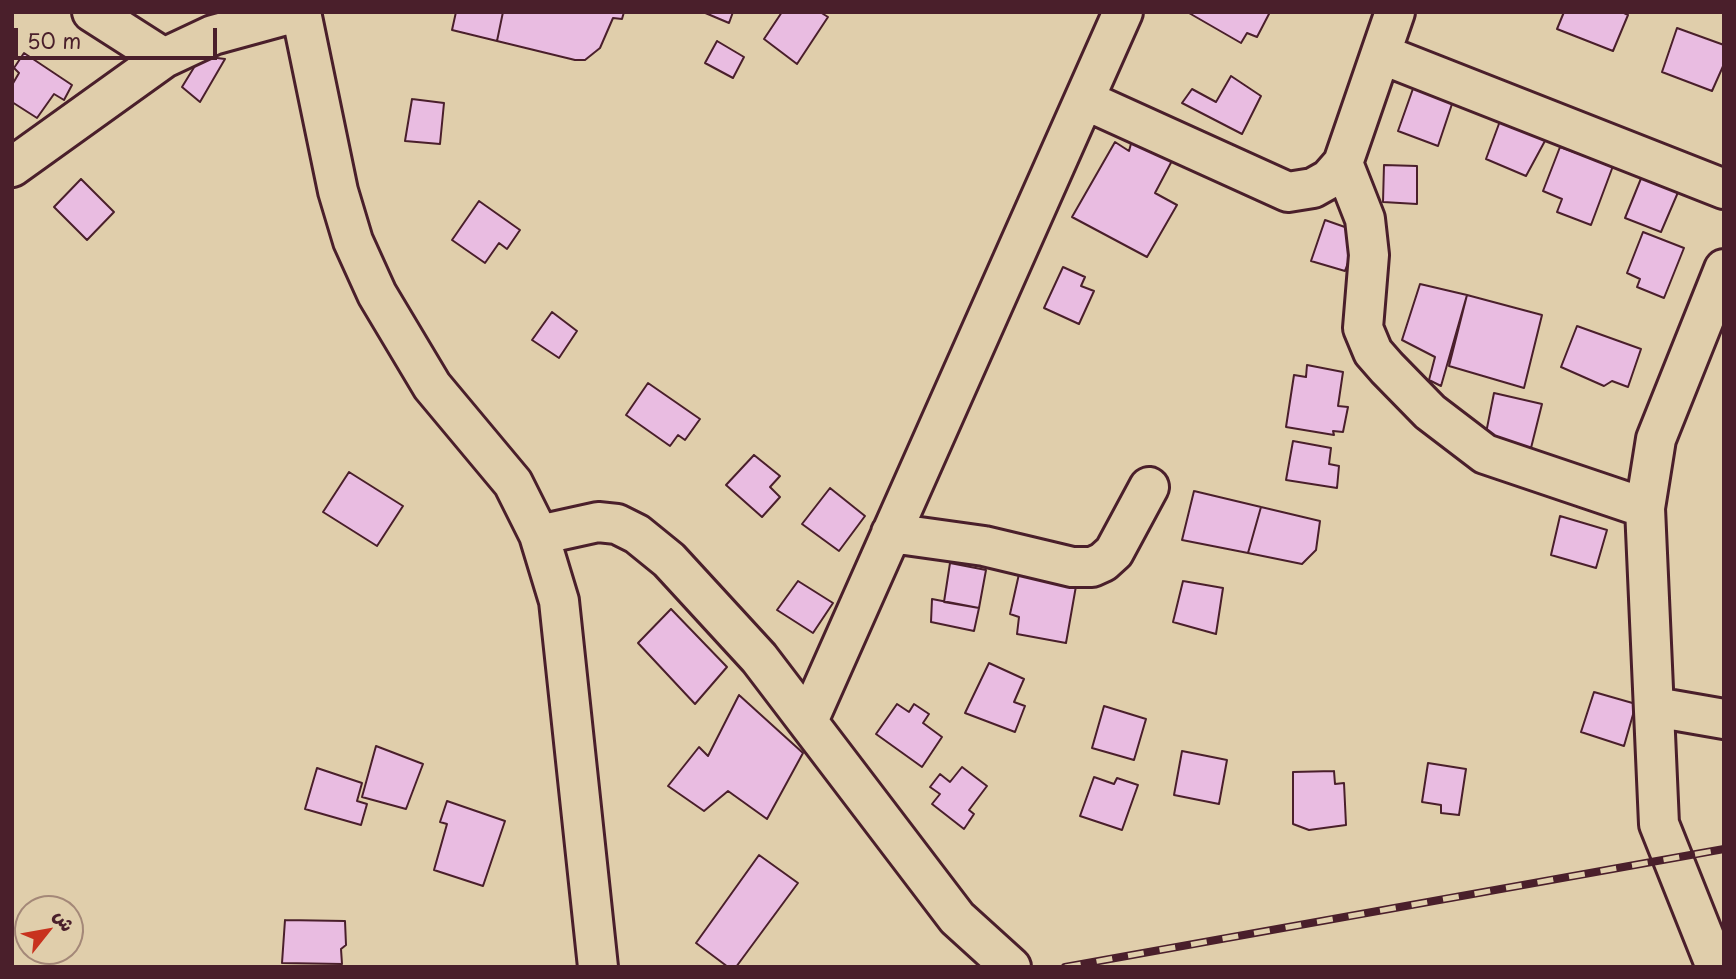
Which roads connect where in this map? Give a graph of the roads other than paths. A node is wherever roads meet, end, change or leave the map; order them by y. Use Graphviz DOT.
graph roads {
  1 [pos="92,12"];
  2 [pos="299,12"];
  3 [pos="1124,12"];
  4 [pos="1395,12"];
  5 [pos="1381,54"];
  6 [pos="164,58"];
  7 [pos="1085,100"];
  8 [pos="1343,163"];
  9 [pos="12,167"];
  10 [pos="1724,189"];
  11 [pos="1724,269"];
  12 [pos="1149,487"];
  13 [pos="1645,508"];
  14 [pos="891,533"];
  15 [pos="539,535"];
  16 [pos="1655,707"];
  17 [pos="1724,719"];
  18 [pos="808,721"];
  19 [pos="598,967"];
  20 [pos="1011,967"];
  21 [pos="1716,967"];
  1 -- 6 [label="street"];
  2 -- 6 [label="street"];
  2 -- 15 [label="street"];
  3 -- 7 [label="street"];
  4 -- 5 [label="street"];
  5 -- 8 [label="street"];
  5 -- 10 [label="street"];
  6 -- 9 [label="street"];
  7 -- 8 [label="street"];
  7 -- 14 [label="street"];
  8 -- 13 [label="street"];
  11 -- 13 [label="street"];
  12 -- 14 [label="street"];
  13 -- 16 [label="street"];
  14 -- 18 [label="street"];
  15 -- 18 [label="street"];
  15 -- 19 [label="street"];
  16 -- 17 [label="street"];
  16 -- 21 [label="street"];
  18 -- 20 [label="street"];
}
